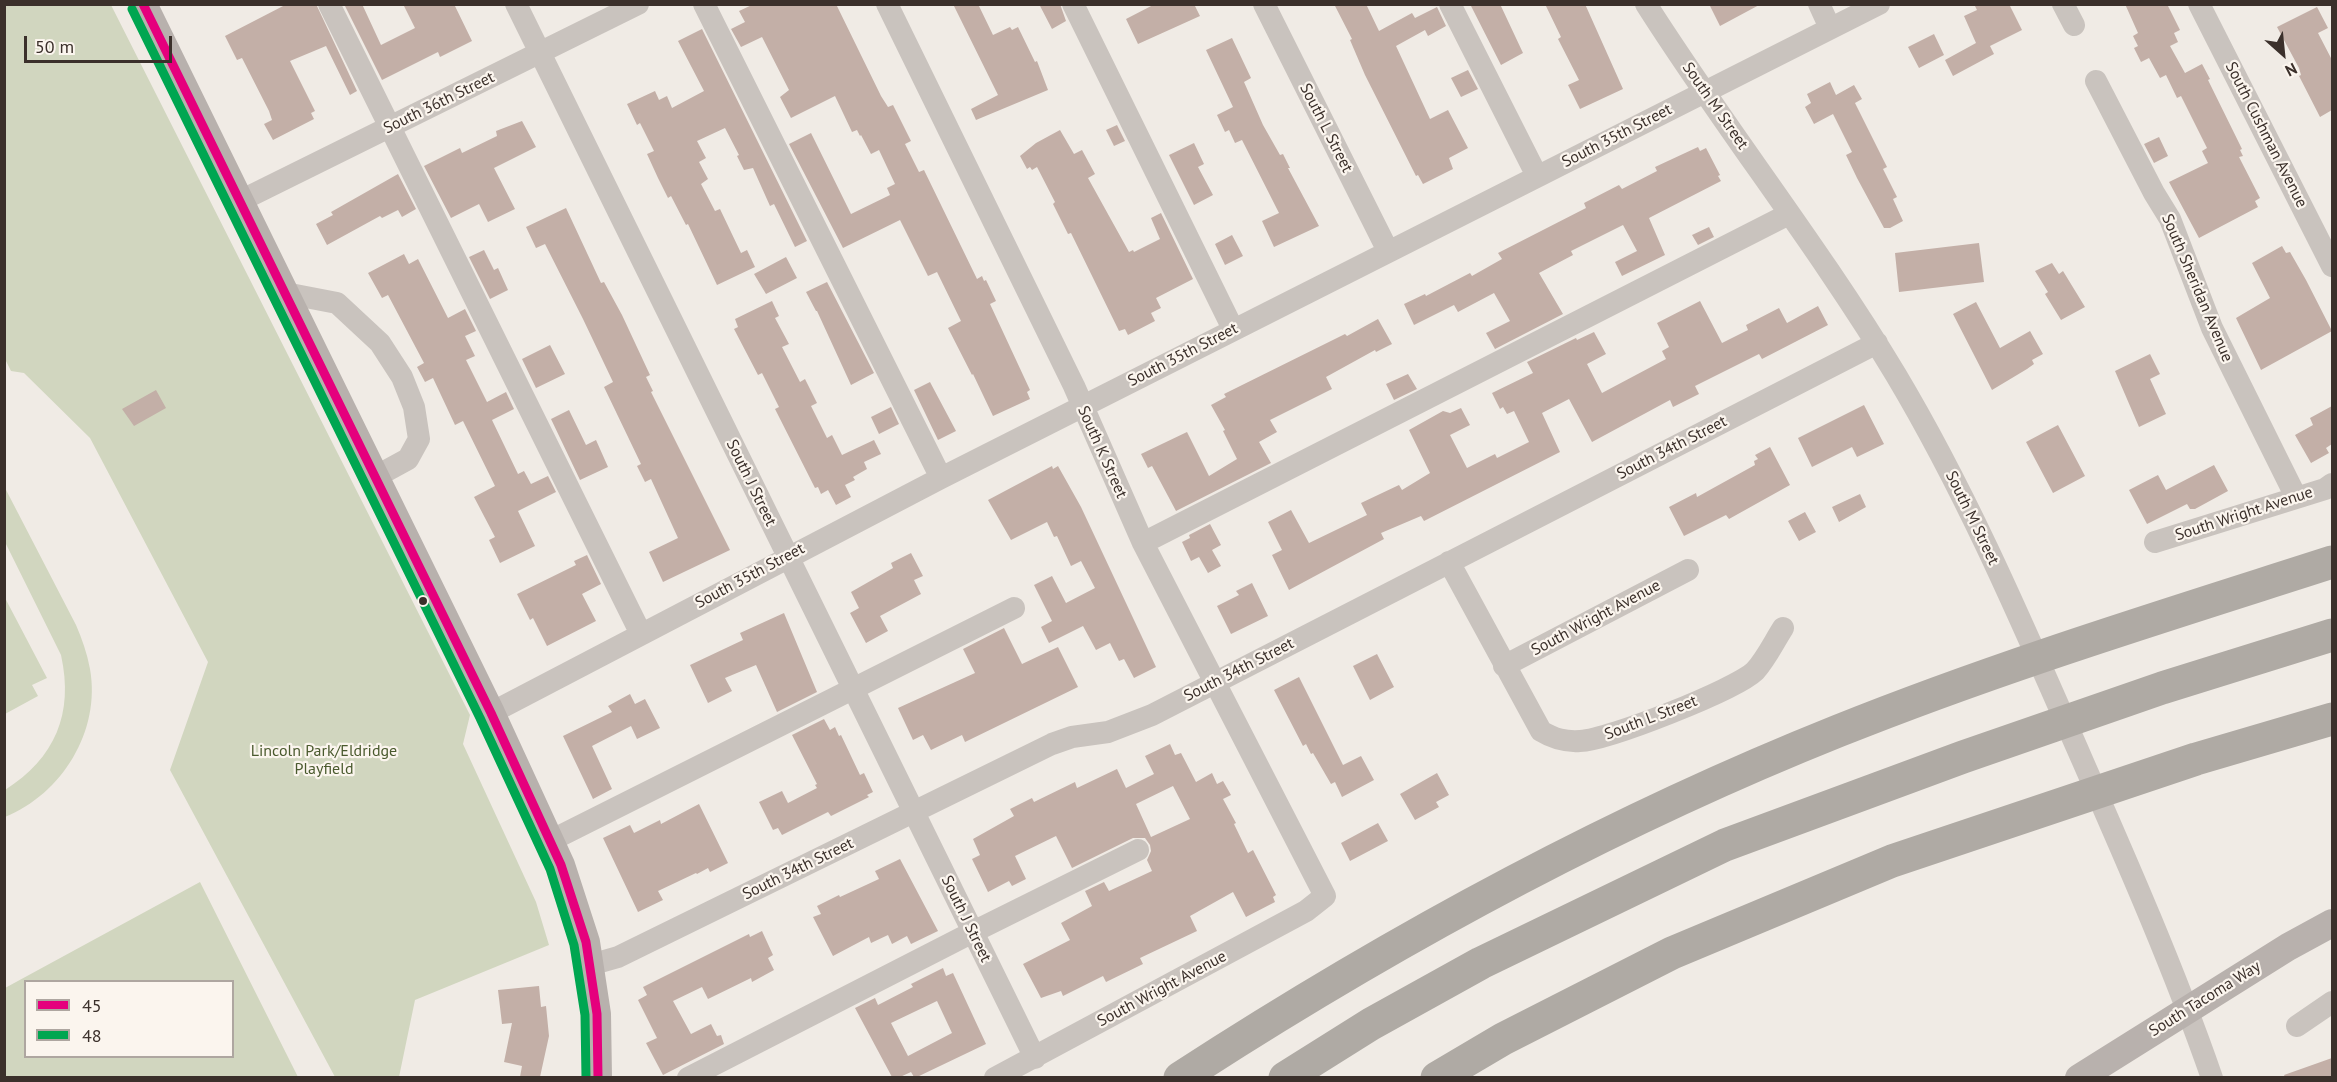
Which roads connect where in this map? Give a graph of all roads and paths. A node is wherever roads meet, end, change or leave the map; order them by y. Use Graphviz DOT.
graph roads {
  1 [pos="143,4"];
  2 [pos="329,4"];
  3 [pos="516,4"];
  4 [pos="638,4"];
  5 [pos="704,4"];
  6 [pos="887,4"];
  7 [pos="1073,4"];
  8 [pos="1264,4"];
  9 [pos="1450,4"];
  10 [pos="1646,4"];
  11 [pos="1819,4"];
  12 [pos="1879,4"];
  13 [pos="2063,4"];
  14 [pos="2199,4"];
  15 [pos="2074,25"];
  16 [pos="1830,28"];
  17 [pos="539,53"];
  18 [pos="2096,81"];
  19 [pos="1706,92"];
  20 [pos="389,127"];
  21 [pos="1537,176"];
  22 [pos="240,201"];
  23 [pos="1789,214"];
  24 [pos="1388,250"];
  25 [pos="2332,266"];
  26 [pos="285,293"];
  27 [pos="1233,329"];
  28 [pos="1877,343"];
  29 [pos="1082,407"];
  30 [pos="375,477"];
  31 [pos="941,478"];
  32 [pos="2332,484"];
  33 [pos="2295,497"];
  34 [pos="2155,542"];
  35 [pos="1143,543"];
  36 [pos="788,556"];
  37 [pos="1449,562"];
  38 [pos="2332,562"];
  39 [pos="1688,570"];
  40 [pos="1014,608"];
  41 [pos="1783,628"];
  42 [pos="640,634"];
  43 [pos="2332,635"];
  44 [pos="1504,666"];
  45 [pos="1215,682"];
  46 [pos="852,688"];
  47 [pos="491,713"];
  48 [pos="2332,719"];
  49 [pos="2332,741"];
  50 [pos="2212,754"];
  51 [pos="914,812"];
  52 [pos="550,841"];
  53 [pos="1138,850"];
  54 [pos="1325,896"];
  55 [pos="2332,923"];
  56 [pos="973,932"];
  57 [pos="590,965"];
  58 [pos="2332,1002"];
  59 [pos="2188,1009"];
  60 [pos="2297,1026"];
  61 [pos="1035,1058"];
  62 [pos="598,1077"];
  63 [pos="688,1077"];
  64 [pos="995,1077"];
  65 [pos="1180,1077"];
  66 [pos="1285,1077"];
  67 [pos="1437,1077"];
  68 [pos="2079,1077"];
  69 [pos="2212,1077"];
  1 -- 22 [label="main road"];
  2 -- 20 [label="street"];
  3 -- 17 [label="street, South J Street"];
  4 -- 17 [label="street, South 36th Street"];
  5 -- 31 [label="street"];
  6 -- 29 [label="street, South K Street"];
  7 -- 27 [label="street"];
  8 -- 24 [label="street, South L Street"];
  9 -- 21 [label="street"];
  10 -- 19 [label="street, South M Street"];
  11 -- 16 [label="street"];
  12 -- 16 [label="street, South 35th Street"];
  13 -- 15 [label="street"];
  14 -- 25 [label="street, South Cushman Avenue"];
  16 -- 19 [label="street, South 35th Street"];
  17 -- 20 [label="street, South 36th Street"];
  17 -- 36 [label="street, South J Street"];
  18 -- 33 [label="street, South Sheridan Avenue"];
  19 -- 21 [label="street, South 35th Street"];
  19 -- 23 [label="street, South M Street"];
  20 -- 22 [label="street, South 36th Street"];
  20 -- 42 [label="street"];
  21 -- 24 [label="street, South 35th Street"];
  22 -- 26 [label="main road"];
  23 -- 28 [label="street, South M Street"];
  23 -- 35 [label="street"];
  24 -- 27 [label="street, South 35th Street"];
  26 -- 30 [label="main road"];
  26 -- 30 [label="street"];
  27 -- 29 [label="street, South 35th Street"];
  28 -- 37 [label="street, South 34th Street"];
  28 -- 59 [label="street, South M Street"];
  29 -- 31 [label="street, South 35th Street"];
  29 -- 35 [label="street, South K Street"];
  30 -- 47 [label="main road"];
  31 -- 36 [label="street, South 35th Street"];
  32 -- 33 [label="street, South Wright Avenue"];
  33 -- 34 [label="street, South Wright Avenue"];
  35 -- 45 [label="street, South K Street"];
  36 -- 42 [label="street, South 35th Street"];
  36 -- 46 [label="street, South J Street"];
  37 -- 44 [label="street, South L Street"];
  37 -- 45 [label="street, South 34th Street"];
  38 -- 65 [label="highway"];
  39 -- 44 [label="street, South Wright Avenue"];
  40 -- 46 [label="street"];
  41 -- 44 [label="street, South L Street"];
  42 -- 47 [label="street, South 35th Street"];
  43 -- 66 [label="highway"];
  45 -- 51 [label="street, South 34th Street"];
  45 -- 54 [label="street, South K Street"];
  46 -- 51 [label="street, South J Street"];
  46 -- 52 [label="street"];
  47 -- 52 [label="main road"];
  48 -- 50 [label="highway"];
  49 -- 50 [label="highway"];
  50 -- 67 [label="highway"];
  51 -- 56 [label="street, South J Street"];
  51 -- 57 [label="street, South 34th Street"];
  52 -- 57 [label="main road"];
  53 -- 56 [label="street"];
  54 -- 61 [label="street, South Wright Avenue"];
  55 -- 59 [label="main road, South Tacoma Way"];
  56 -- 61 [label="street, South J Street"];
  56 -- 63 [label="street"];
  57 -- 62 [label="main road"];
  58 -- 60 [label="street"];
  59 -- 68 [label="main road, South Tacoma Way"];
  59 -- 69 [label="street, South M Street"];
  61 -- 64 [label="street, South Wright Avenue"];
}
